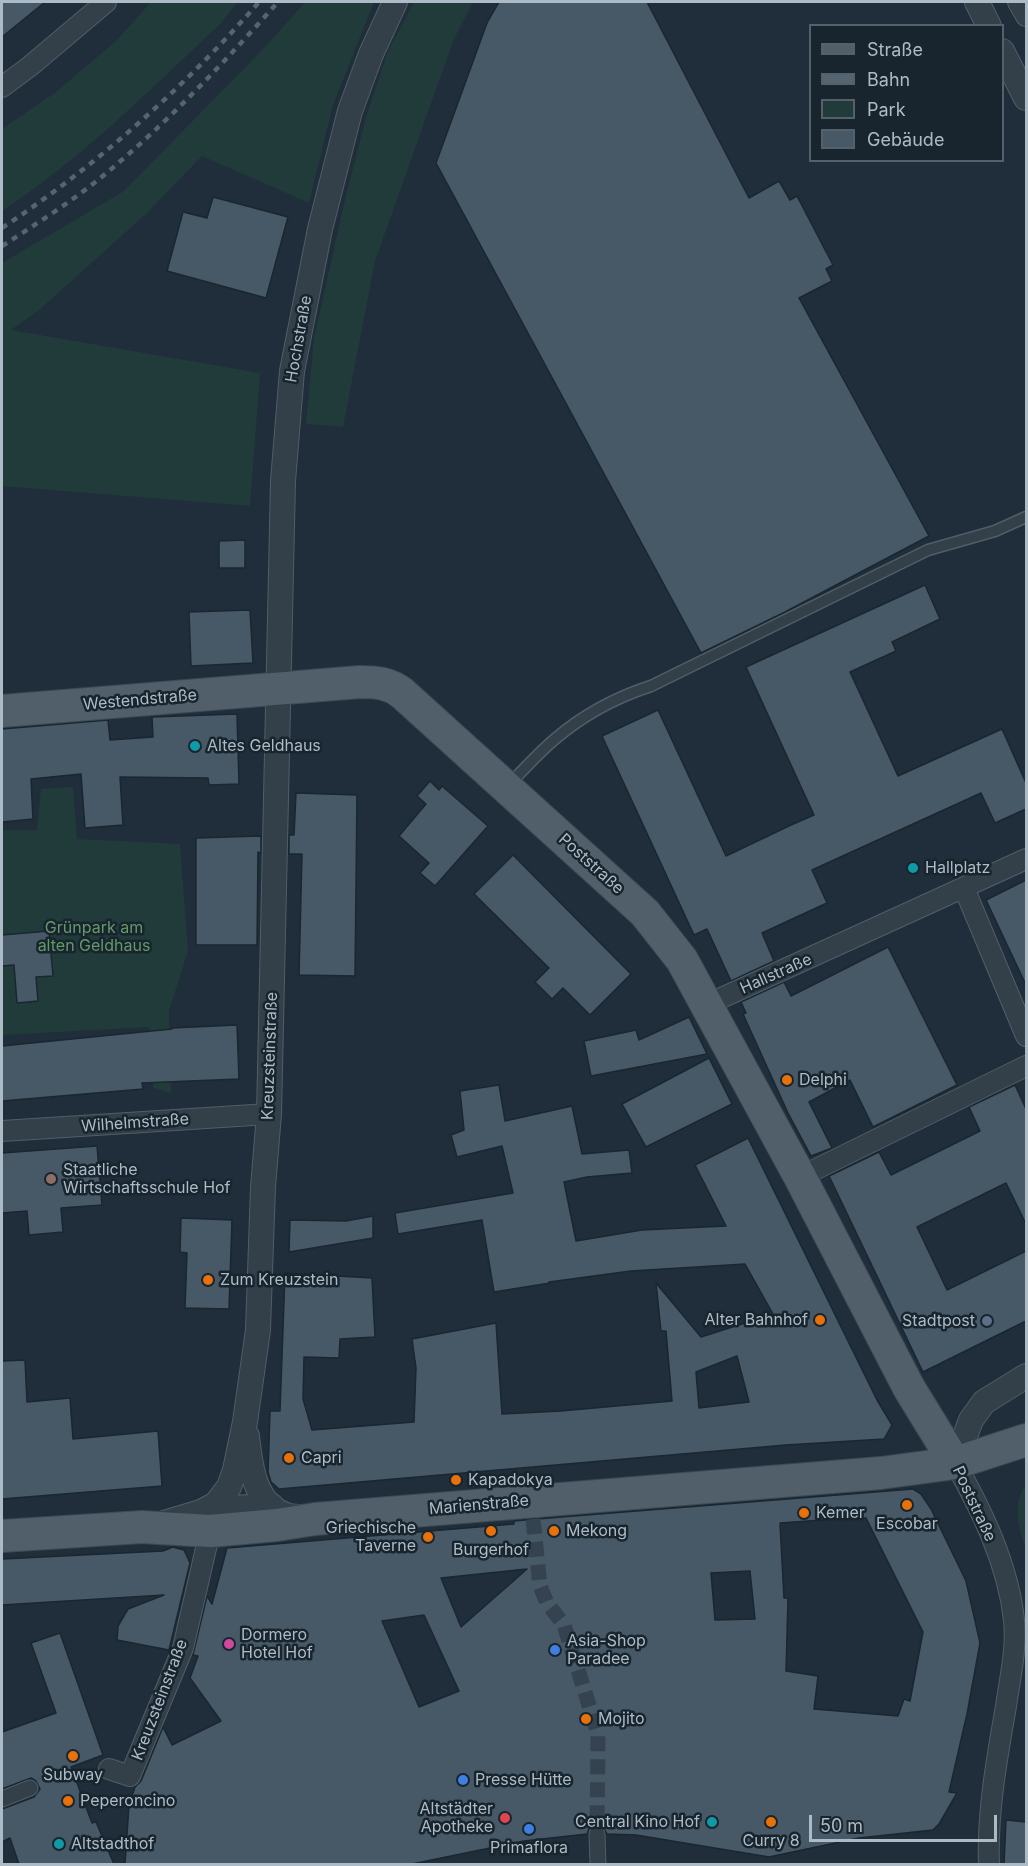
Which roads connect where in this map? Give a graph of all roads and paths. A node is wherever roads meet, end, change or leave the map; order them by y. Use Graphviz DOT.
graph roads {
  1 [pos="106,2"];
  2 [pos="395,2"];
  3 [pos="977,2"];
  4 [pos="1018,2"];
  5 [pos="1026,16"];
  6 [pos="989,24"];
  7 [pos="1004,55"];
  8 [pos="2,87"];
  9 [pos="1026,98"];
  10 [pos="1026,516"];
  11 [pos="279,689"];
  12 [pos="2,711"];
  13 [pos="506,787"];
  14 [pos="1020,862"];
  15 [pos="964,888"];
  16 [pos="706,1005"];
  17 [pos="1026,1036"];
  18 [pos="1026,1066"];
  19 [pos="269,1114"];
  20 [pos="2,1131"];
  21 [pos="800,1178"];
  22 [pos="1026,1376"];
  23 [pos="245,1422"];
  24 [pos="1026,1440"];
  25 [pos="956,1462"];
  26 [pos="272,1506"];
  27 [pos="315,1519"];
  28 [pos="209,1520"];
  29 [pos="2,1536"];
  30 [pos="109,1769"];
  31 [pos="30,1788"];
  32 [pos="2,1798"];
  33 [pos="597,1834"];
  34 [pos="598,1864"];
  35 [pos="989,1864"];
  1 -- 8 [label="street"];
  2 -- 11 [label="street, Hochstraße"];
  3 -- 6 [label="street"];
  4 -- 5 [label="street"];
  7 -- 9 [label="street"];
  10 -- 13 [label="lane"];
  11 -- 12 [label="main road, Westendstraße"];
  11 -- 13 [label="main road, Poststraße"];
  11 -- 19 [label="street, Kreuzsteinstraße"];
  13 -- 16 [label="main road, Poststraße"];
  14 -- 15 [label="street"];
  15 -- 16 [label="street, Hallstraße"];
  15 -- 17 [label="street"];
  16 -- 21 [label="main road, Poststraße"];
  18 -- 21 [label="street"];
  19 -- 20 [label="street, Wilhelmstraße"];
  19 -- 23 [label="street, Kreuzsteinstraße"];
  21 -- 25 [label="main road, Poststraße"];
  22 -- 25 [label="street"];
  23 -- 26 [label="street, Kreuzsteinstraße"];
  23 -- 28 [label="street, Kreuzsteinstraße"];
  24 -- 25 [label="main road, Marienstraße"];
  25 -- 27 [label="main road, Marienstraße"];
  25 -- 35 [label="street, Poststraße"];
  26 -- 27 [label="street"];
  26 -- 28 [label="street"];
  27 -- 28 [label="main road, Marienstraße"];
  28 -- 29 [label="main road, Marienstraße"];
  28 -- 30 [label="street, Kreuzsteinstraße"];
  31 -- 32 [label="street"];
  33 -- 34 [label="street"];
}
